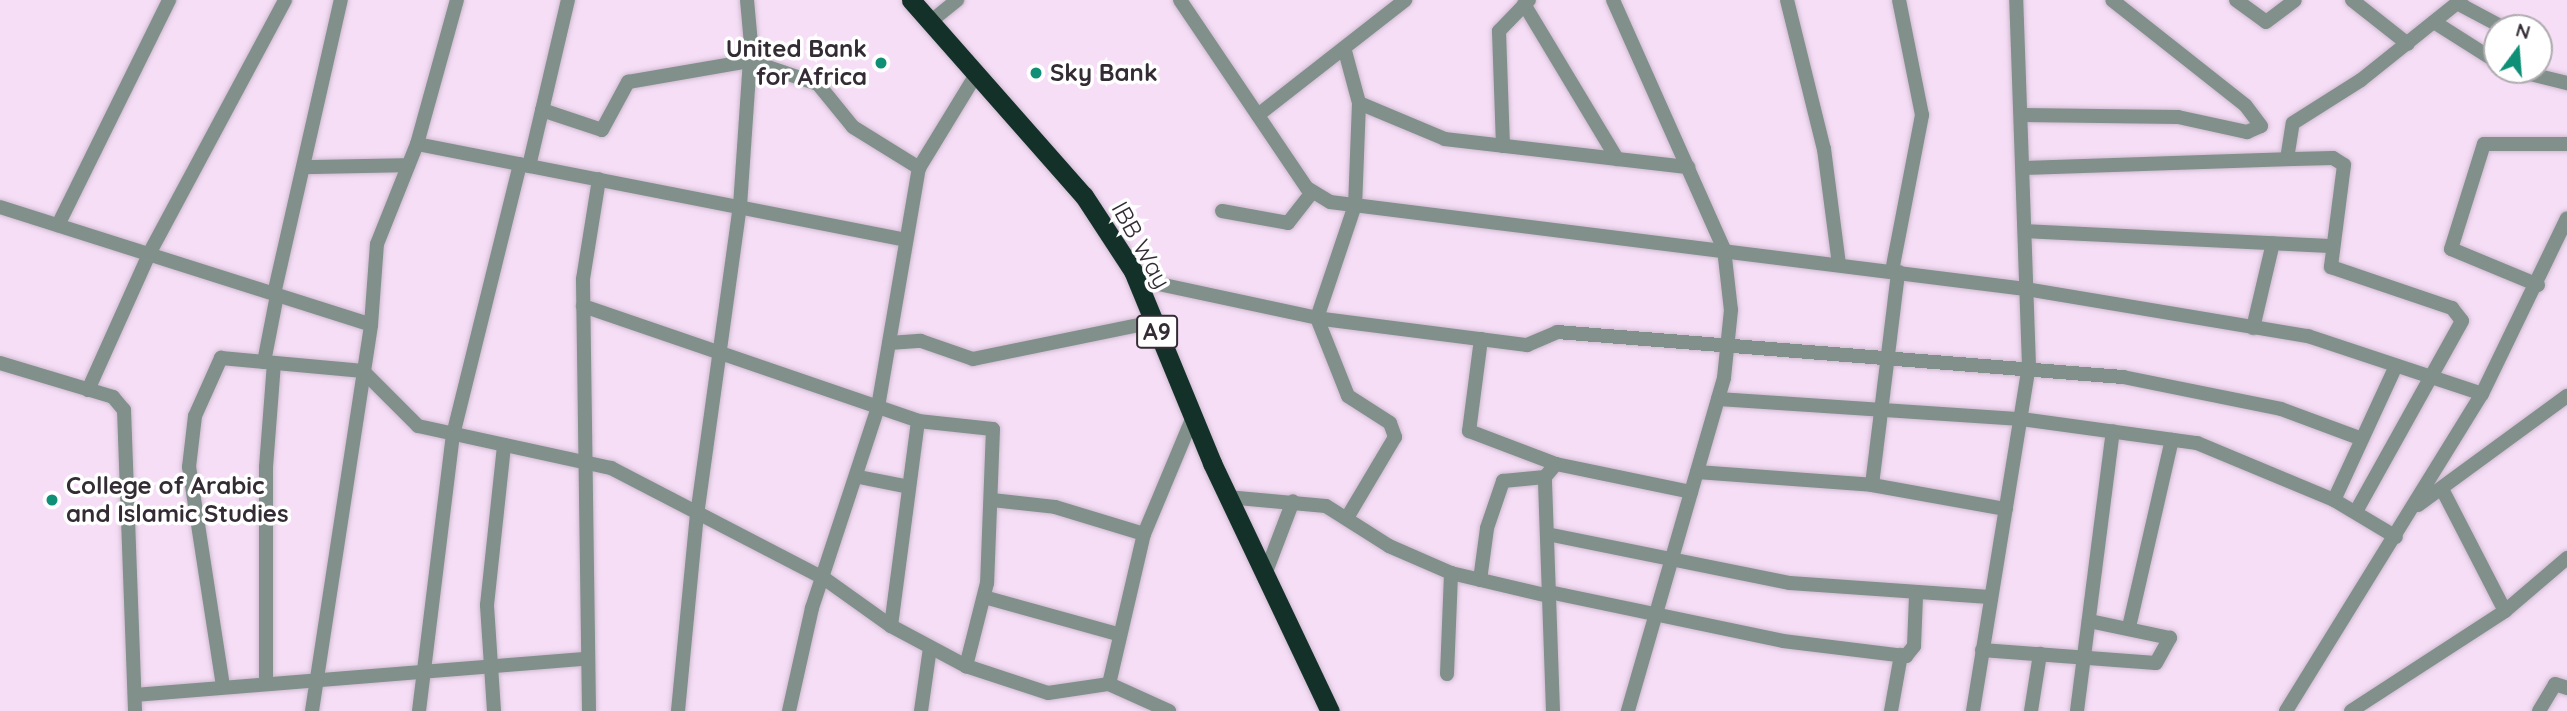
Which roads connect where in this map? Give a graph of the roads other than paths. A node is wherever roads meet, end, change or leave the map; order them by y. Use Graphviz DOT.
graph roads {
  1 [pos="169,0"];
  2 [pos="285,0"];
  3 [pos="341,0"];
  4 [pos="457,0"];
  5 [pos="568,0"];
  6 [pos="747,0"];
  7 [pos="911,0"];
  8 [pos="957,0"];
  9 [pos="1405,0"];
  10 [pos="1787,0"];
  11 [pos="1899,0"];
  12 [pos="2016,0"];
  13 [pos="2112,0"];
  14 [pos="2236,0"];
  15 [pos="2295,0"];
  16 [pos="2352,0"];
  17 [pos="2459,1"];
  18 [pos="1185,2"];
  19 [pos="1526,2"];
  20 [pos="1619,2"];
  21 [pos="2483,15"];
  22 [pos="930,22"];
  23 [pos="2434,22"];
  24 [pos="2408,44"];
  25 [pos="1345,51"];
  26 [pos="2483,53"];
  27 [pos="750,61"];
  28 [pos="974,78"];
  29 [pos="1359,103"];
  30 [pos="542,110"];
  31 [pos="1258,115"];
  32 [pos="2022,115"];
  33 [pos="417,144"];
  34 [pos="2567,144"];
  35 [pos="1503,146"];
  36 [pos="2287,154"];
  37 [pos="1617,159"];
  38 [pos="408,164"];
  39 [pos="525,165"];
  40 [pos="308,167"];
  41 [pos="1688,167"];
  42 [pos="919,168"];
  43 [pos="2024,168"];
  44 [pos="599,179"];
  45 [pos="1312,192"];
  46 [pos="1354,205"];
  47 [pos="0,206"];
  48 [pos="740,206"];
  49 [pos="1223,211"];
  50 [pos="2567,218"];
  51 [pos="58,225"];
  52 [pos="2025,231"];
  53 [pos="906,240"];
  54 [pos="2273,243"];
  55 [pos="2333,246"];
  56 [pos="1724,250"];
  57 [pos="149,254"];
  58 [pos="1839,264"];
  59 [pos="1895,272"];
  60 [pos="1136,279"];
  61 [pos="2538,285"];
  62 [pos="2026,289"];
  63 [pos="276,295"];
  64 [pos="583,306"];
  65 [pos="1317,318"];
  66 [pos="1153,322"];
  67 [pos="371,325"];
  68 [pos="2253,328"];
  69 [pos="1481,340"];
  70 [pos="889,343"];
  71 [pos="1728,347"];
  72 [pos="722,354"];
  73 [pos="1889,359"];
  74 [pos="269,362"];
  75 [pos="0,363"];
  76 [pos="2029,366"];
  77 [pos="2396,366"];
  78 [pos="363,371"];
  79 [pos="2431,377"];
  80 [pos="88,390"];
  81 [pos="2482,394"];
  82 [pos="2567,396"];
  83 [pos="1718,399"];
  84 [pos="877,407"];
  85 [pos="1881,411"];
  86 [pos="1192,419"];
  87 [pos="2021,419"];
  88 [pos="918,421"];
  89 [pos="2113,431"];
  90 [pos="453,435"];
  91 [pos="2362,439"];
  92 [pos="2172,440"];
  93 [pos="504,445"];
  94 [pos="582,460"];
  95 [pos="1556,464"];
  96 [pos="1697,472"];
  97 [pos="859,477"];
  98 [pos="1545,477"];
  99 [pos="1872,485"];
  100 [pos="905,486"];
  101 [pos="2442,489"];
  102 [pos="1691,492"];
  103 [pos="1227,496"];
  104 [pos="2334,499"];
  105 [pos="992,500"];
  106 [pos="1293,501"];
  107 [pos="2414,508"];
  108 [pos="2006,509"];
  109 [pos="2357,510"];
  110 [pos="697,515"];
  111 [pos="1348,516"];
  112 [pos="1143,534"];
  113 [pos="1547,534"];
  114 [pos="2396,537"];
  115 [pos="2567,558"];
  116 [pos="1671,561"];
  117 [pos="1451,573"];
  118 [pos="1264,577"];
  119 [pos="825,579"];
  120 [pos="1480,580"];
  121 [pos="1549,594"];
  122 [pos="1916,596"];
  123 [pos="984,597"];
  124 [pos="1990,597"];
  125 [pos="2505,611"];
  126 [pos="1655,618"];
  127 [pos="2089,621"];
  128 [pos="891,626"];
  129 [pos="2129,627"];
  130 [pos="1117,634"];
  131 [pos="930,648"];
  132 [pos="1982,650"];
  133 [pos="2040,654"];
  134 [pos="1901,655"];
  135 [pos="2085,657"];
  136 [pos="587,659"];
  137 [pos="491,665"];
  138 [pos="966,666"];
  139 [pos="422,669"];
  140 [pos="1447,674"];
  141 [pos="314,676"];
  142 [pos="266,681"];
  143 [pos="1109,684"];
  144 [pos="223,686"];
  145 [pos="2567,688"];
  146 [pos="135,695"];
  147 [pos="135,711"];
  148 [pos="312,711"];
  149 [pos="419,711"];
  150 [pos="494,711"];
  151 [pos="589,711"];
  152 [pos="678,711"];
  153 [pos="790,711"];
  154 [pos="921,711"];
  155 [pos="1169,711"];
  156 [pos="1330,711"];
  157 [pos="1553,711"];
  158 [pos="1628,711"];
  159 [pos="1891,711"];
  160 [pos="1973,711"];
  161 [pos="2031,711"];
  162 [pos="2077,711"];
  163 [pos="2286,711"];
  164 [pos="2351,711"];
  165 [pos="2539,711"];
  1 -- 51 [label="street"];
  2 -- 57 [label="street"];
  3 -- 40 [label="street"];
  4 -- 33 [label="street"];
  5 -- 30 [label="street"];
  6 -- 27 [label="street"];
  7 -- 22 [label="highway, IBB Way / A9"];
  8 -- 22 [label="street"];
  9 -- 25 [label="street"];
  10 -- 58 [label="street"];
  11 -- 59 [label="street"];
  12 -- 32 [label="street"];
  13 -- 32 [label="street"];
  14 -- 15 [label="street"];
  16 -- 24 [label="street"];
  17 -- 21 [label="street"];
  17 -- 23 [label="street"];
  18 -- 31 [label="street"];
  19 -- 35 [label="street"];
  19 -- 37 [label="street"];
  20 -- 41 [label="street"];
  22 -- 28 [label="highway, IBB Way / A9"];
  23 -- 24 [label="street"];
  23 -- 26 [label="street"];
  24 -- 36 [label="street"];
  25 -- 29 [label="street"];
  25 -- 31 [label="street"];
  27 -- 30 [label="street"];
  27 -- 42 [label="street"];
  27 -- 48 [label="street"];
  28 -- 42 [label="street"];
  28 -- 60 [label="highway, IBB Way / A9"];
  29 -- 35 [label="street"];
  29 -- 46 [label="street"];
  30 -- 39 [label="street"];
  31 -- 45 [label="street"];
  32 -- 43 [label="street"];
  33 -- 38 [label="street"];
  33 -- 39 [label="street"];
  34 -- 61 [label="street"];
  35 -- 37 [label="street"];
  36 -- 43 [label="street"];
  36 -- 55 [label="street"];
  37 -- 41 [label="street"];
  38 -- 40 [label="street"];
  38 -- 67 [label="street"];
  39 -- 44 [label="street"];
  39 -- 90 [label="street"];
  40 -- 63 [label="street"];
  41 -- 56 [label="street"];
  42 -- 53 [label="street"];
  43 -- 52 [label="street"];
  44 -- 48 [label="street"];
  44 -- 64 [label="street"];
  45 -- 46 [label="street"];
  45 -- 49 [label="street"];
  46 -- 56 [label="street"];
  46 -- 65 [label="street"];
  47 -- 51 [label="street"];
  48 -- 53 [label="street"];
  48 -- 72 [label="street"];
  50 -- 61 [label="street"];
  51 -- 57 [label="street"];
  52 -- 54 [label="street"];
  52 -- 62 [label="street"];
  53 -- 70 [label="street"];
  54 -- 55 [label="street"];
  54 -- 68 [label="street"];
  55 -- 79 [label="street"];
  56 -- 58 [label="street"];
  56 -- 71 [label="street"];
  57 -- 63 [label="street"];
  57 -- 80 [label="street"];
  58 -- 59 [label="street"];
  59 -- 62 [label="street"];
  59 -- 73 [label="street"];
  60 -- 65 [label="street"];
  60 -- 66 [label="highway, IBB Way / A9"];
  61 -- 81 [label="street"];
  62 -- 68 [label="street"];
  62 -- 76 [label="street"];
  63 -- 67 [label="street"];
  63 -- 74 [label="street"];
  64 -- 72 [label="street"];
  64 -- 94 [label="street"];
  65 -- 69 [label="street"];
  65 -- 111 [label="street"];
  66 -- 70 [label="street"];
  66 -- 86 [label="highway, IBB Way / A9"];
  67 -- 78 [label="street"];
  68 -- 77 [label="street"];
  69 -- 71 [label="street"];
  69 -- 95 [label="street"];
  70 -- 84 [label="street"];
  71 -- 73 [label="street"];
  71 -- 83 [label="street"];
  72 -- 84 [label="street"];
  72 -- 110 [label="street"];
  73 -- 76 [label="street"];
  73 -- 85 [label="street"];
  74 -- 78 [label="street"];
  74 -- 142 [label="street"];
  74 -- 144 [label="street"];
  75 -- 80 [label="street"];
  76 -- 87 [label="street"];
  76 -- 91 [label="street"];
  77 -- 79 [label="street"];
  77 -- 91 [label="street"];
  78 -- 90 [label="street"];
  78 -- 141 [label="street"];
  79 -- 81 [label="street"];
  79 -- 109 [label="street"];
  80 -- 146 [label="street"];
  81 -- 107 [label="street"];
  82 -- 101 [label="street"];
  83 -- 85 [label="street"];
  83 -- 96 [label="street"];
  84 -- 88 [label="street"];
  84 -- 97 [label="street"];
  85 -- 87 [label="street"];
  85 -- 99 [label="street"];
  86 -- 103 [label="highway, IBB Way / A9"];
  86 -- 112 [label="street"];
  87 -- 89 [label="street"];
  87 -- 108 [label="street"];
  88 -- 100 [label="street"];
  88 -- 105 [label="street"];
  89 -- 92 [label="street"];
  89 -- 127 [label="street"];
  90 -- 93 [label="street"];
  90 -- 139 [label="street"];
  91 -- 104 [label="street"];
  92 -- 104 [label="street"];
  92 -- 129 [label="street"];
  93 -- 94 [label="street"];
  93 -- 137 [label="street"];
  94 -- 110 [label="street"];
  94 -- 136 [label="street"];
  95 -- 98 [label="street"];
  95 -- 102 [label="street"];
  96 -- 99 [label="street"];
  96 -- 102 [label="street"];
  97 -- 100 [label="street"];
  97 -- 119 [label="street"];
  98 -- 113 [label="street"];
  98 -- 120 [label="street"];
  99 -- 108 [label="street"];
  100 -- 128 [label="street"];
  101 -- 107 [label="street"];
  101 -- 125 [label="street"];
  102 -- 116 [label="street"];
  103 -- 106 [label="street"];
  103 -- 118 [label="highway, IBB Way / A9"];
  104 -- 109 [label="street"];
  105 -- 112 [label="street"];
  105 -- 123 [label="street"];
  106 -- 111 [label="street"];
  106 -- 118 [label="street"];
  107 -- 114 [label="street"];
  108 -- 124 [label="street"];
  109 -- 114 [label="street"];
  110 -- 119 [label="street"];
  110 -- 152 [label="street"];
  111 -- 117 [label="street"];
  112 -- 130 [label="street"];
  113 -- 116 [label="street"];
  113 -- 121 [label="street"];
  114 -- 163 [label="street"];
  115 -- 125 [label="street"];
  116 -- 122 [label="street"];
  116 -- 126 [label="street"];
  117 -- 120 [label="street"];
  117 -- 140 [label="street"];
  118 -- 156 [label="highway, IBB Way / A9"];
  119 -- 128 [label="street"];
  119 -- 153 [label="street"];
  120 -- 121 [label="street"];
  121 -- 126 [label="street"];
  121 -- 157 [label="street"];
  122 -- 124 [label="street"];
  122 -- 134 [label="street"];
  123 -- 130 [label="street"];
  123 -- 138 [label="street"];
  124 -- 132 [label="street"];
  125 -- 164 [label="street"];
  126 -- 134 [label="street"];
  126 -- 158 [label="street"];
  127 -- 129 [label="street"];
  127 -- 135 [label="street"];
  128 -- 131 [label="street"];
  129 -- 135 [label="street"];
  130 -- 143 [label="street"];
  131 -- 138 [label="street"];
  131 -- 154 [label="street"];
  132 -- 133 [label="street"];
  132 -- 160 [label="street"];
  133 -- 135 [label="street"];
  133 -- 161 [label="street"];
  134 -- 159 [label="street"];
  135 -- 162 [label="street"];
  136 -- 137 [label="street"];
  136 -- 151 [label="street"];
  137 -- 139 [label="street"];
  137 -- 150 [label="street"];
  138 -- 143 [label="street"];
  139 -- 141 [label="street"];
  139 -- 149 [label="street"];
  141 -- 142 [label="street"];
  141 -- 148 [label="street"];
  142 -- 144 [label="street"];
  143 -- 155 [label="street"];
  144 -- 146 [label="street"];
  145 -- 165 [label="street"];
  146 -- 147 [label="street"];
}
